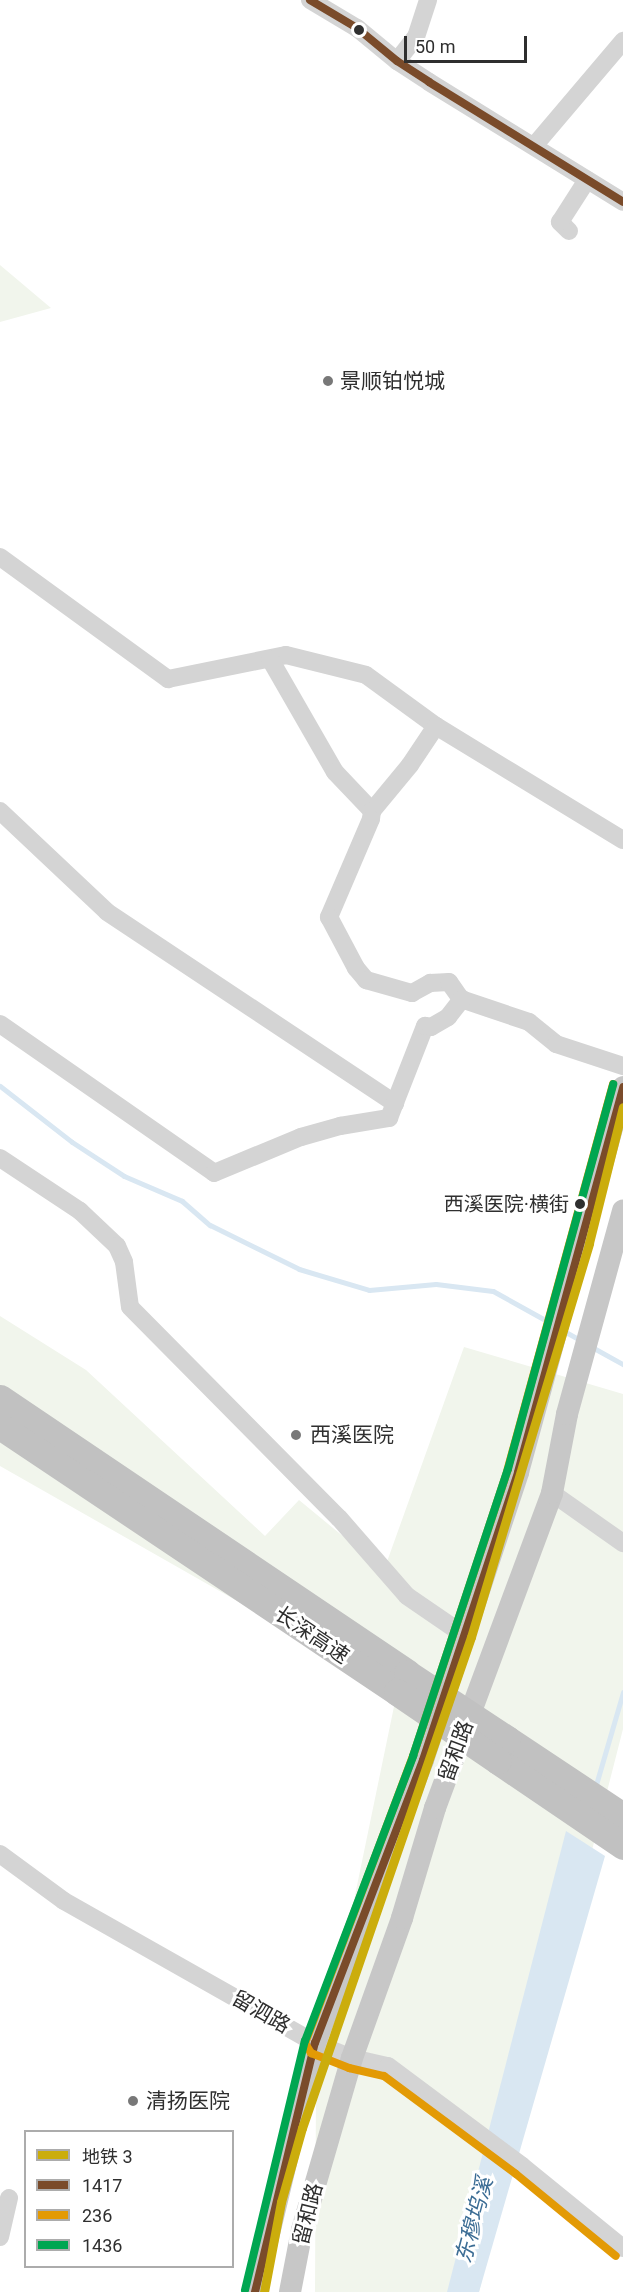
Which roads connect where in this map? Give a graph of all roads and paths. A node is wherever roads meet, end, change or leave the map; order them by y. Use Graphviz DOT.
graph roads {
  1 [pos="310,0"];
  2 [pos="428,0"];
  3 [pos="623,41"];
  4 [pos="397,61"];
  5 [pos="534,146"];
  6 [pos="587,180"];
  7 [pos="623,202"];
  8 [pos="569,231"];
  9 [pos="0,557"];
  10 [pos="270,659"];
  11 [pos="436,726"];
  12 [pos="0,810"];
  13 [pos="372,811"];
  14 [pos="623,840"];
  15 [pos="462,999"];
  16 [pos="0,1024"];
  17 [pos="623,1066"];
  18 [pos="623,1087"];
  19 [pos="395,1103"];
  20 [pos="0,1158"];
  21 [pos="623,1211"];
  22 [pos="0,1398"];
  23 [pos="0,1426"];
  24 [pos="552,1493"];
  25 [pos="623,1543"];
  26 [pos="464,1635"];
  27 [pos="402,1682"];
  28 [pos="596,1810"];
  29 [pos="623,1846"];
  30 [pos="0,1854"];
  31 [pos="315,2043"];
  32 [pos="352,2058"];
  33 [pos="9,2198"];
  34 [pos="0,2236"];
  35 [pos="623,2248"];
  36 [pos="255,2292"];
  37 [pos="290,2292"];
  1 -- 4 [label="street"];
  2 -- 4 [label="street"];
  3 -- 5 [label="street"];
  4 -- 5 [label="street"];
  5 -- 6 [label="street"];
  6 -- 7 [label="street"];
  6 -- 8 [label="street"];
  9 -- 10 [label="street"];
  10 -- 11 [label="street"];
  10 -- 13 [label="street"];
  11 -- 13 [label="street"];
  11 -- 14 [label="street"];
  12 -- 19 [label="street"];
  13 -- 15 [label="street"];
  15 -- 17 [label="street"];
  15 -- 19 [label="street"];
  16 -- 19 [label="street"];
  18 -- 26 [label="main road, 留和路"];
  20 -- 26 [label="street"];
  21 -- 24 [label="main road, 留和路"];
  22 -- 27 [label="highway, 长深高速"];
  23 -- 27 [label="highway, 长深高速"];
  24 -- 25 [label="street"];
  24 -- 32 [label="main road, 留和路"];
  26 -- 31 [label="main road, 留和路"];
  27 -- 28 [label="highway, 长深高速, bridge"];
  28 -- 29 [label="highway, 长深高速"];
  30 -- 31 [label="street, 留泗路"];
  31 -- 32 [label="street, 留泗路"];
  31 -- 36 [label="main road, 留和路"];
  32 -- 35 [label="street, 留泗路"];
  32 -- 37 [label="main road, 留和路"];
  33 -- 34 [label="street"];
}
